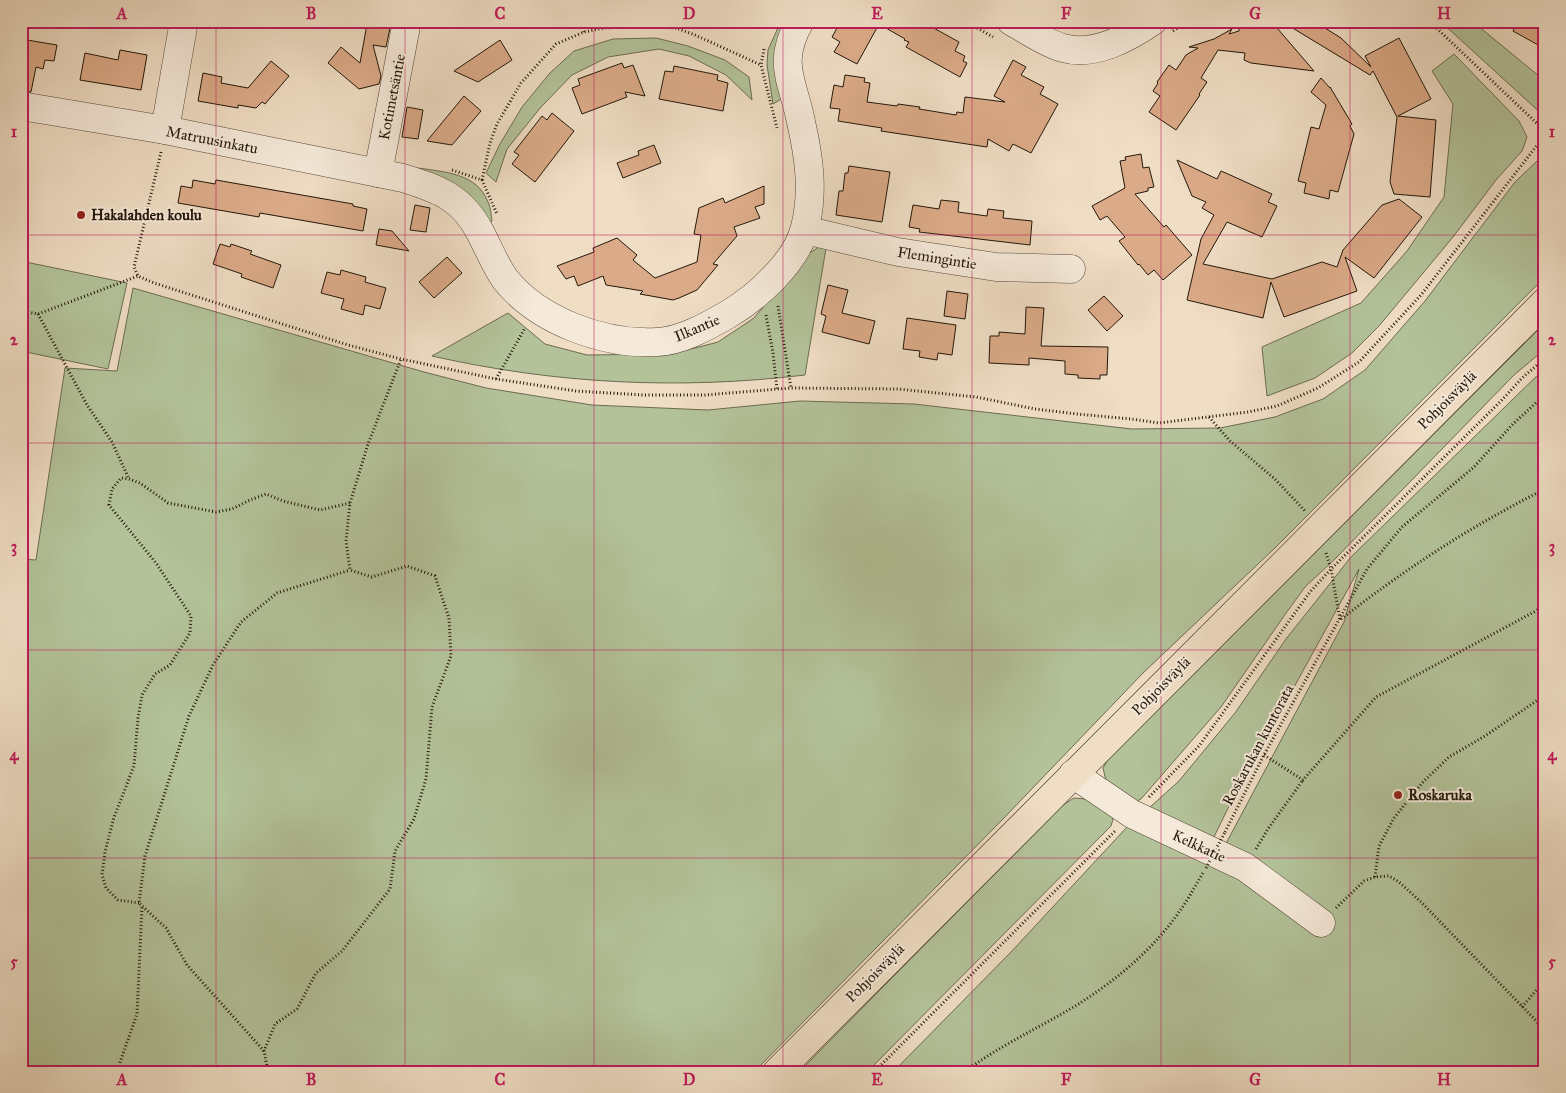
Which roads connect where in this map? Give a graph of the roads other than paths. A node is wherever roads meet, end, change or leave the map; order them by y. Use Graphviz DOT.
graph roads {
  1 [pos="184,21"];
  2 [pos="407,21"];
  3 [pos="800,21"];
  4 [pos="1011,21"];
  5 [pos="1153,21"];
  6 [pos="21,106"];
  7 [pos="165,130"];
  8 [pos="390,176"];
  9 [pos="805,230"];
  10 [pos="1071,269"];
  11 [pos="1545,302"];
  12 [pos="1072,774"];
  13 [pos="1321,923"];
  14 [pos="777,1072"];
  1 -- 7 [label="street"];
  2 -- 8 [label="street, Kotimetsäntie"];
  3 -- 9 [label="street, Ilkantie"];
  4 -- 5 [label="street"];
  6 -- 7 [label="street, Matruusinkatu"];
  7 -- 8 [label="street, Matruusinkatu"];
  8 -- 9 [label="street, Ilkantie"];
  9 -- 10 [label="street, Flemingintie"];
  11 -- 12 [label="main road, Pohjoisväylä"];
  12 -- 13 [label="street, Kelkkatie"];
  12 -- 14 [label="main road, Pohjoisväylä"];
}
